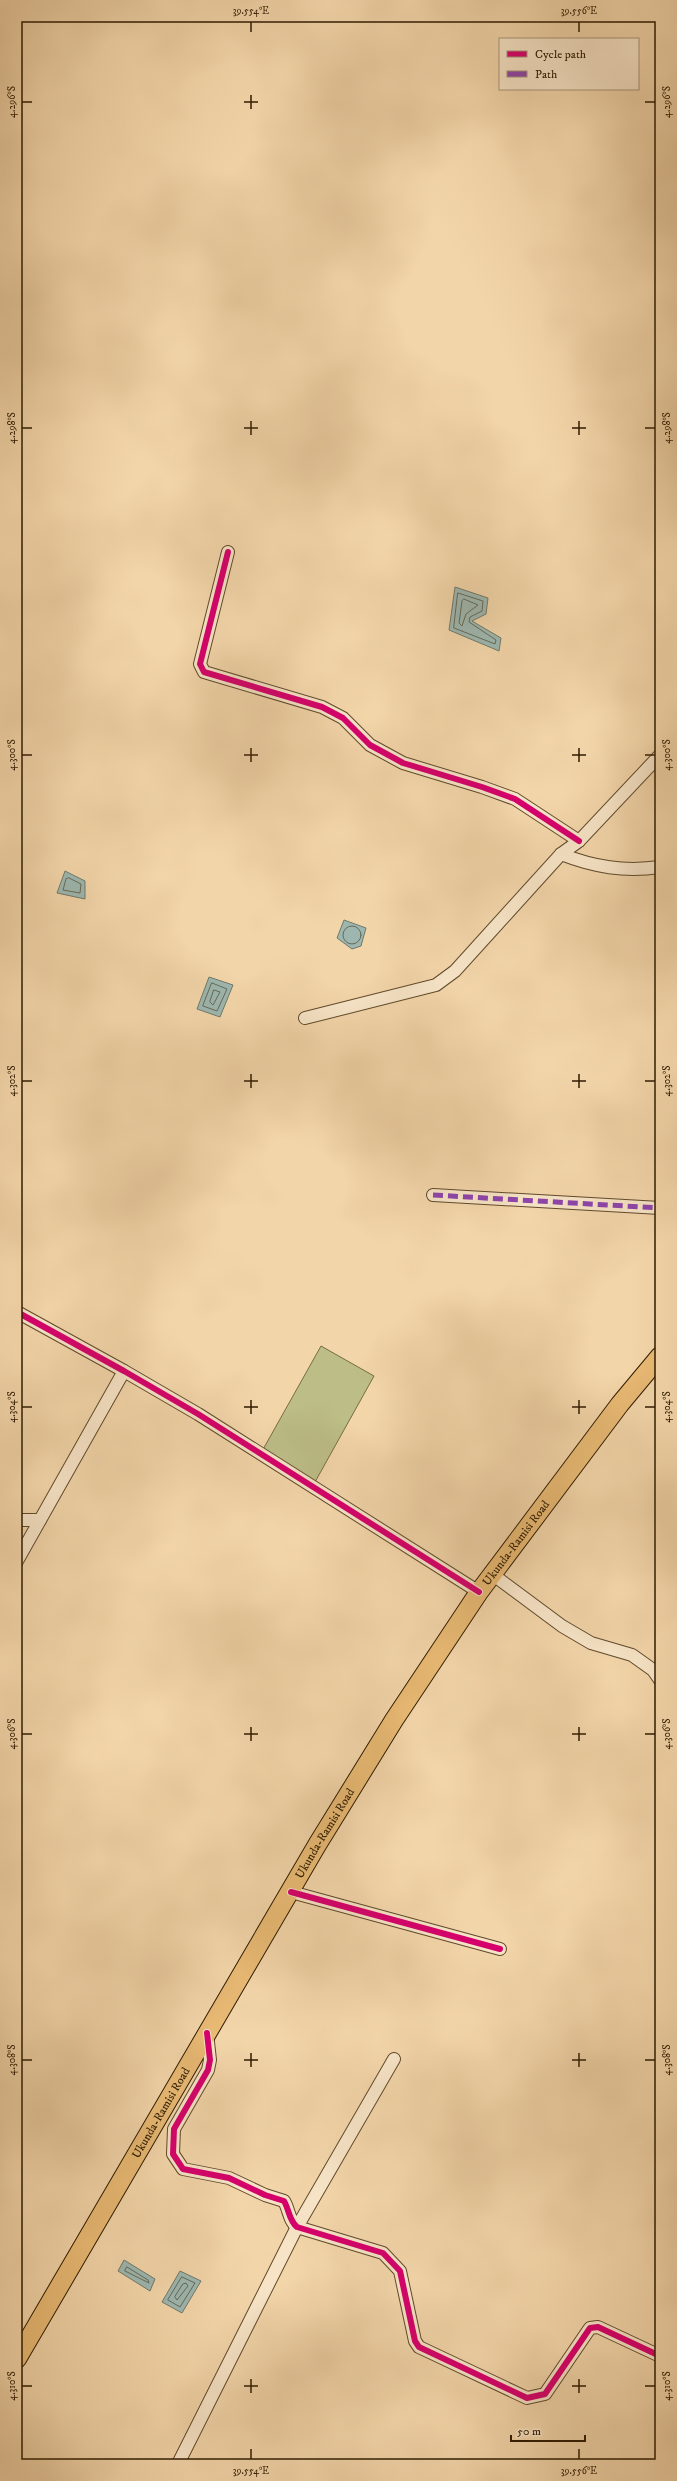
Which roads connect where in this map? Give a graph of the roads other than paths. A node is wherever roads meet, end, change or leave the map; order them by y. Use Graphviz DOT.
graph roads {
  1 [pos="228,552"];
  2 [pos="660,755"];
  3 [pos="579,841"];
  4 [pos="561,854"];
  5 [pos="660,867"];
  6 [pos="305,1018"];
  7 [pos="433,1195"];
  8 [pos="660,1208"];
  9 [pos="17,1312"];
  10 [pos="660,1356"];
  11 [pos="124,1371"];
  12 [pos="17,1520"];
  13 [pos="40,1520"];
  14 [pos="17,1560"];
  15 [pos="492,1574"];
  16 [pos="479,1592"];
  17 [pos="660,1680"];
  18 [pos="291,1892"];
  19 [pos="500,1949"];
  20 [pos="207,2032"];
  21 [pos="394,2059"];
  22 [pos="297,2227"];
  23 [pos="660,2356"];
  24 [pos="17,2359"];
  25 [pos="178,2464"];
  1 -- 3 [label="street"];
  2 -- 3 [label="street"];
  3 -- 4 [label="street"];
  4 -- 5 [label="street"];
  4 -- 6 [label="street"];
  7 -- 8 [label="street"];
  9 -- 11 [label="street"];
  10 -- 15 [label="highway, Ukunda-Ramisi Road"];
  11 -- 13 [label="street"];
  11 -- 16 [label="street"];
  12 -- 13 [label="street"];
  13 -- 14 [label="street"];
  15 -- 16 [label="highway, Ukunda-Ramisi Road"];
  15 -- 17 [label="street"];
  16 -- 18 [label="highway, Ukunda-Ramisi Road"];
  18 -- 19 [label="street"];
  18 -- 20 [label="highway, Ukunda-Ramisi Road"];
  20 -- 22 [label="street"];
  20 -- 24 [label="highway, Ukunda-Ramisi Road"];
  21 -- 22 [label="street"];
  22 -- 23 [label="street"];
  22 -- 25 [label="street"];
}
